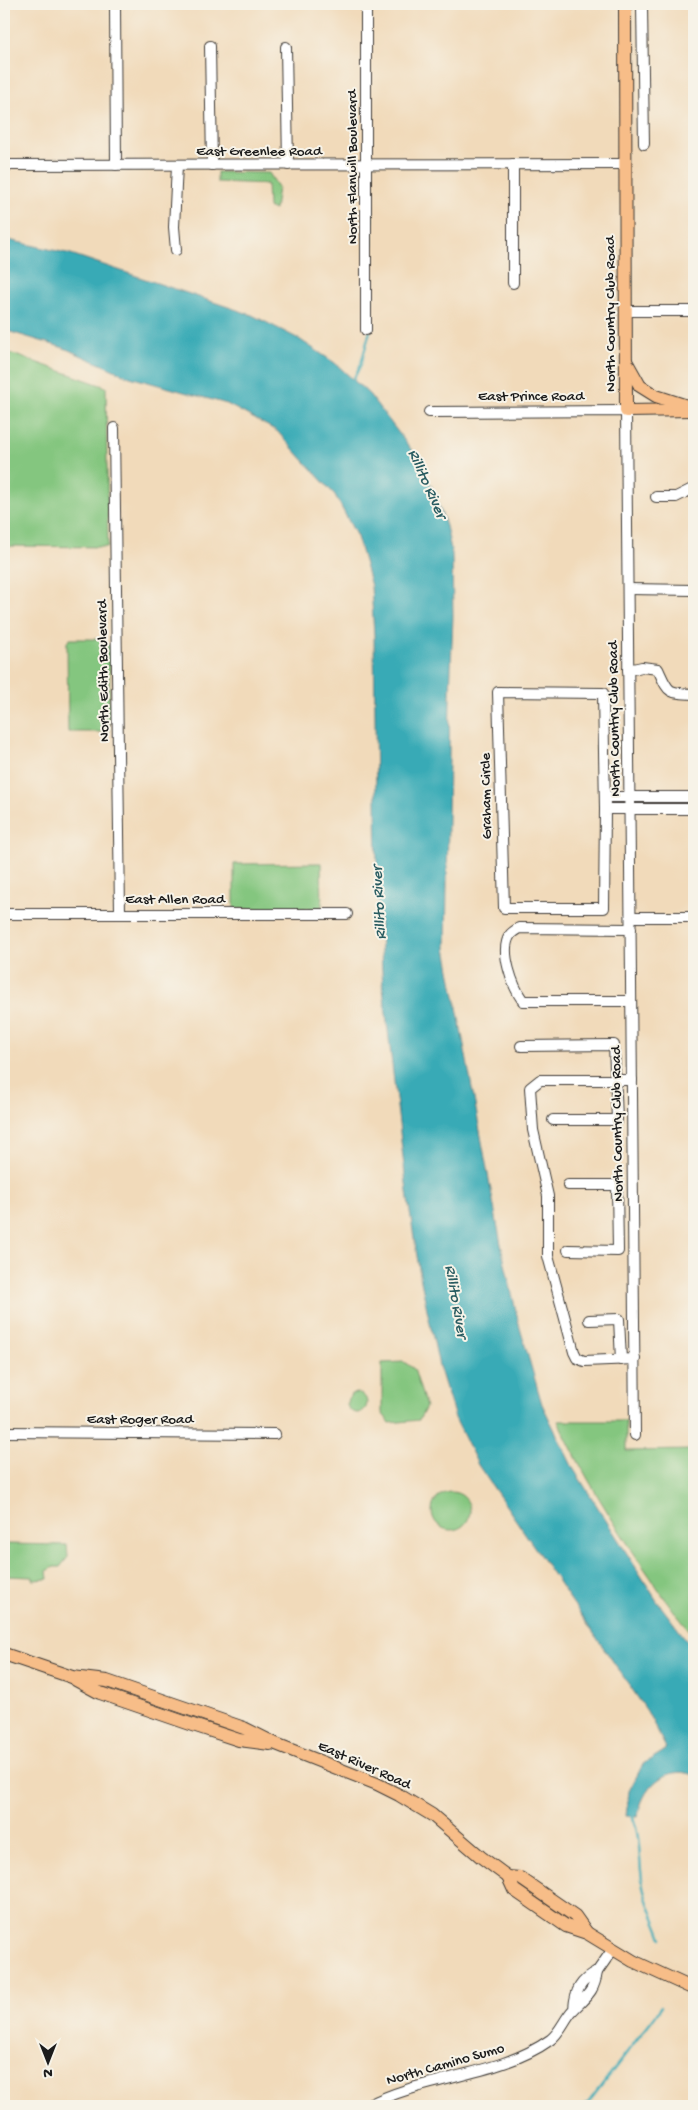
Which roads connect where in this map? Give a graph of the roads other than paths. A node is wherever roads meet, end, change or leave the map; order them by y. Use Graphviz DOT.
graph roads {
  1 [pos="115,4"];
  2 [pos="366,4"];
  3 [pos="625,4"];
  4 [pos="642,4"];
  5 [pos="210,46"];
  6 [pos="286,47"];
  7 [pos="644,144"];
  8 [pos="513,164"];
  9 [pos="624,164"];
  10 [pos="4,165"];
  11 [pos="116,165"];
  12 [pos="178,165"];
  13 [pos="212,165"];
  14 [pos="288,165"];
  15 [pos="367,165"];
  16 [pos="176,250"];
  17 [pos="514,283"];
  18 [pos="626,311"];
  19 [pos="694,311"];
  20 [pos="366,330"];
  21 [pos="626,360"];
  22 [pos="694,410"];
  23 [pos="626,411"];
  24 [pos="429,412"];
  25 [pos="114,428"];
  26 [pos="694,488"];
  27 [pos="656,497"];
  28 [pos="628,589"];
  29 [pos="694,590"];
  30 [pos="628,670"];
  31 [pos="694,694"];
  32 [pos="604,797"];
  33 [pos="694,797"];
  34 [pos="629,798"];
  35 [pos="605,809"];
  36 [pos="630,809"];
  37 [pos="694,809"];
  38 [pos="120,913"];
  39 [pos="4,914"];
  40 [pos="347,914"];
  41 [pos="694,917"];
  42 [pos="631,918"];
  43 [pos="631,929"];
  44 [pos="631,1001"];
  45 [pos="521,1046"];
  46 [pos="615,1080"];
  47 [pos="632,1080"];
  48 [pos="553,1120"];
  49 [pos="568,1185"];
  50 [pos="618,1220"];
  51 [pos="633,1221"];
  52 [pos="568,1250"];
  53 [pos="589,1320"];
  54 [pos="635,1359"];
  55 [pos="620,1360"];
  56 [pos="4,1432"];
  57 [pos="275,1434"];
  58 [pos="635,1435"];
  59 [pos="4,1654"];
  60 [pos="613,1949"];
  61 [pos="694,1989"];
  62 [pos="367,2106"];
  1 -- 11 [label="street"];
  2 -- 15 [label="street, North Flanwill Boulevard"];
  3 -- 9 [label="main road, North Country Club Road"];
  4 -- 7 [label="street"];
  5 -- 13 [label="street"];
  6 -- 14 [label="street"];
  8 -- 9 [label="street, East Greenlee Road"];
  8 -- 15 [label="street, East Greenlee Road"];
  8 -- 17 [label="street"];
  9 -- 18 [label="main road, North Country Club Road"];
  10 -- 11 [label="street, East Greenlee Road"];
  11 -- 12 [label="street, East Greenlee Road"];
  12 -- 13 [label="street, East Greenlee Road"];
  12 -- 16 [label="street"];
  13 -- 14 [label="street, East Greenlee Road"];
  14 -- 15 [label="street, East Greenlee Road"];
  15 -- 20 [label="street, North Flanwill Boulevard"];
  18 -- 19 [label="street"];
  18 -- 21 [label="main road, North Country Club Road"];
  21 -- 22 [label="main road"];
  21 -- 23 [label="main road, North Country Club Road"];
  22 -- 23 [label="main road, East Prince Road"];
  23 -- 24 [label="street, East Prince Road"];
  23 -- 28 [label="street, North Country Club Road"];
  25 -- 38 [label="street, North Edith Boulevard"];
  26 -- 27 [label="street"];
  28 -- 29 [label="street"];
  28 -- 30 [label="street, North Country Club Road"];
  30 -- 31 [label="street"];
  30 -- 34 [label="street, North Country Club Road"];
  32 -- 34 [label="street"];
  32 -- 35 [label="street, Graham Circle"];
  32 -- 35 [label="street, Graham Circle"];
  33 -- 34 [label="street"];
  34 -- 36 [label="street, North Country Club Road"];
  35 -- 36 [label="street"];
  36 -- 37 [label="street"];
  36 -- 42 [label="street, North Country Club Road"];
  38 -- 39 [label="street, East Allen Road"];
  38 -- 40 [label="street, East Allen Road"];
  41 -- 42 [label="street"];
  42 -- 43 [label="street, North Country Club Road"];
  43 -- 44 [label="street, North Country Club Road"];
  43 -- 44 [label="street"];
  44 -- 47 [label="street, North Country Club Road"];
  45 -- 46 [label="street"];
  46 -- 47 [label="street"];
  46 -- 48 [label="street"];
  46 -- 55 [label="street"];
  47 -- 51 [label="street, North Country Club Road"];
  49 -- 50 [label="street"];
  50 -- 51 [label="street"];
  50 -- 52 [label="street"];
  51 -- 54 [label="street, North Country Club Road"];
  53 -- 55 [label="street"];
  54 -- 55 [label="street"];
  54 -- 58 [label="street, North Country Club Road"];
  56 -- 57 [label="street, East Roger Road"];
  59 -- 60 [label="main road, East River Road"];
  60 -- 61 [label="main road, East River Road"];
  60 -- 62 [label="street, North Camino Sumo"];
}
